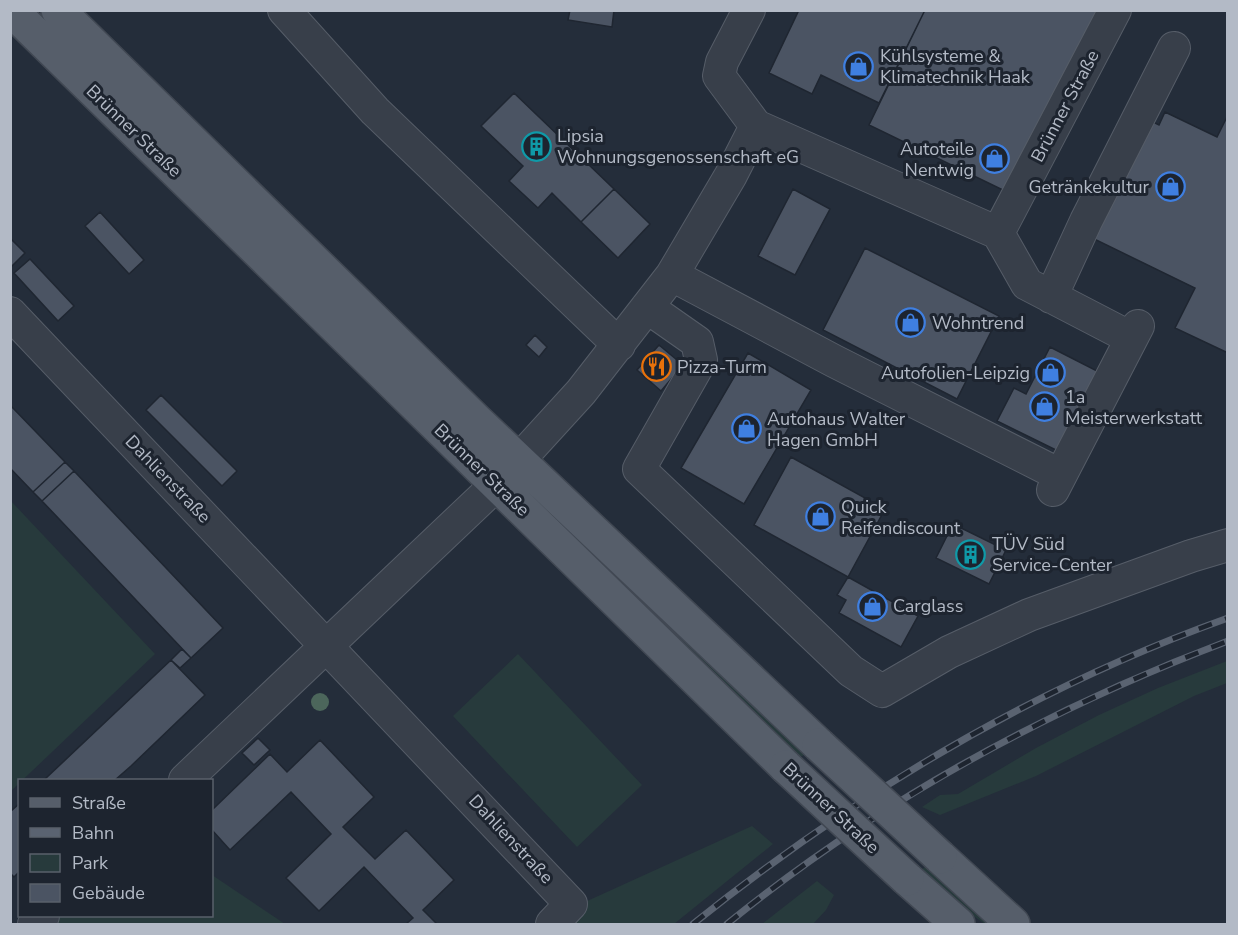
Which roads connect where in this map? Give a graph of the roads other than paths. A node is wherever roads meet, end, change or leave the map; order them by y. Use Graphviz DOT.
graph roads {
  1 [pos="11,10"];
  2 [pos="57,10"];
  3 [pos="284,10"];
  4 [pos="749,10"];
  5 [pos="1115,10"];
  6 [pos="1174,48"];
  7 [pos="756,126"];
  8 [pos="998,233"];
  9 [pos="672,275"];
  10 [pos="1051,297"];
  11 [pos="722,301"];
  12 [pos="647,307"];
  13 [pos="10,312"];
  14 [pos="697,342"];
  15 [pos="619,345"];
  16 [pos="519,461"];
  17 [pos="497,484"];
  18 [pos="1227,545"];
  19 [pos="326,645"];
  20 [pos="186,779"];
  21 [pos="562,914"];
  22 [pos="958,924"];
  23 [pos="1012,924"];
  1 -- 17 [label="main road, Brünner Straße"];
  2 -- 16 [label="main road, Brünner Straße"];
  3 -- 15 [label="street"];
  4 -- 7 [label="street"];
  5 -- 8 [label="street, Brünner Straße"];
  6 -- 10 [label="street"];
  7 -- 8 [label="street"];
  7 -- 9 [label="street, Brünner Straße"];
  8 -- 10 [label="street"];
  9 -- 11 [label="street"];
  9 -- 12 [label="street, Brünner Straße"];
  10 -- 11 [label="street"];
  11 -- 14 [label="street"];
  12 -- 14 [label="street"];
  12 -- 15 [label="street, Brünner Straße"];
  13 -- 19 [label="street, Dahlienstraße"];
  14 -- 18 [label="street"];
  15 -- 16 [label="street, Brünner Straße"];
  16 -- 17 [label="street"];
  16 -- 23 [label="main road, Brünner Straße, bridge"];
  17 -- 19 [label="street"];
  17 -- 22 [label="main road, Brünner Straße, bridge"];
  19 -- 20 [label="street"];
  19 -- 21 [label="street, Dahlienstraße"];
}
